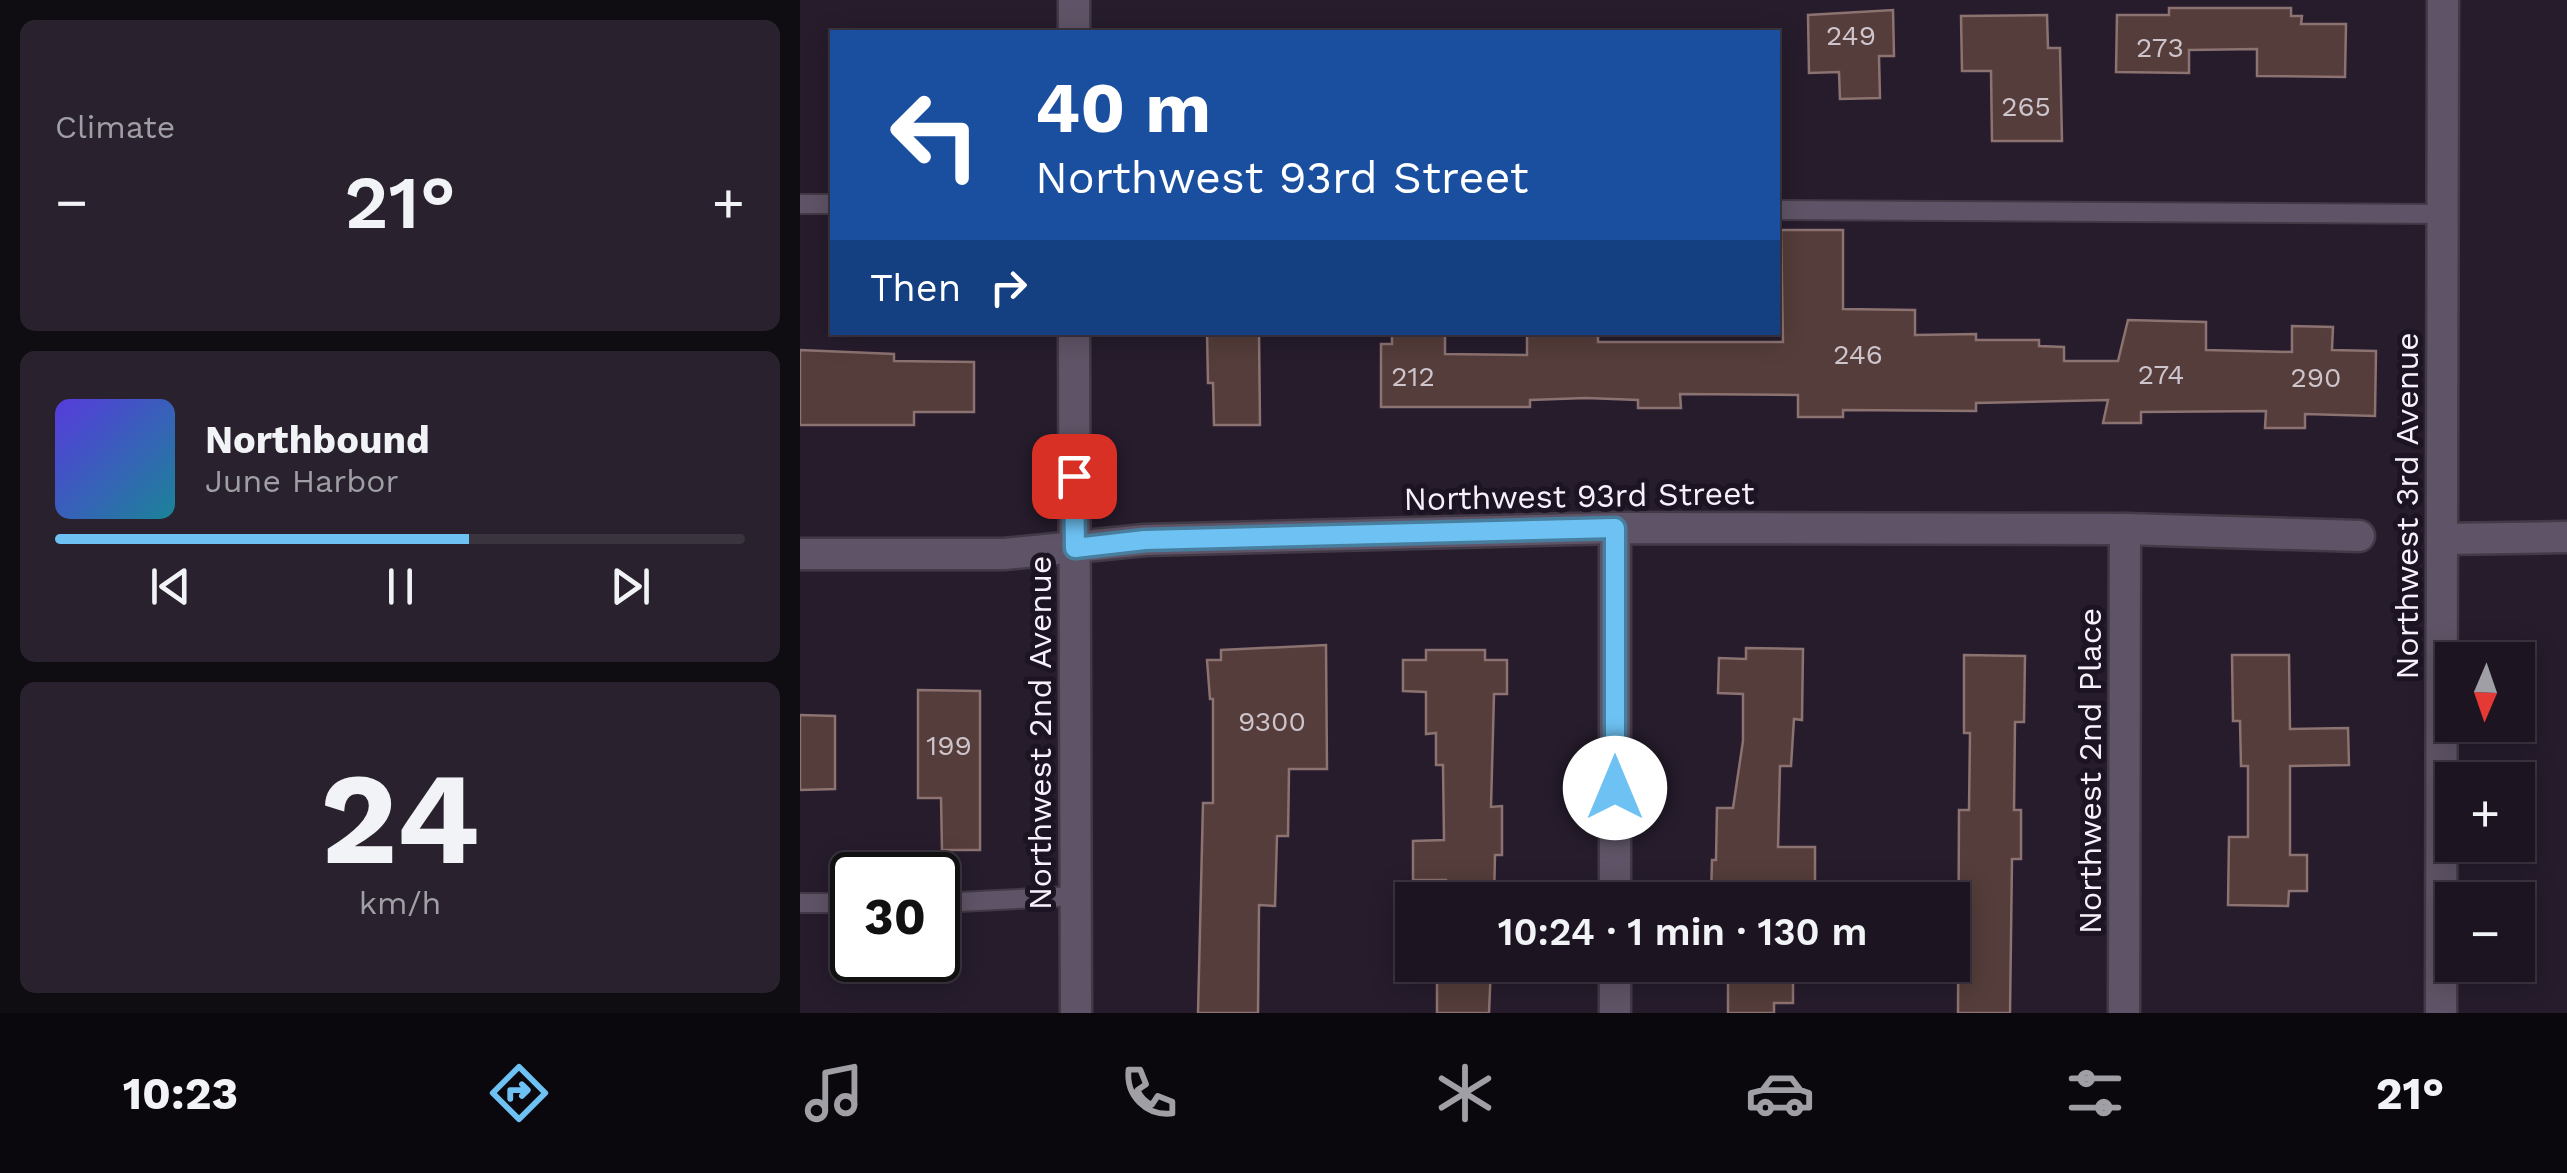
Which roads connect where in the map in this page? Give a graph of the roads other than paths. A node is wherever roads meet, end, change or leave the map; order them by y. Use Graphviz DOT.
graph roads {
  1 [pos="1074,0"];
  2 [pos="2443,0"];
  3 [pos="1074,30"];
  4 [pos="800,204"];
  5 [pos="830,204"];
  6 [pos="1780,210"];
  7 [pos="2443,214"];
  8 [pos="1074,335"];
  9 [pos="1615,528"];
  10 [pos="2125,529"];
  11 [pos="2359,536"];
  12 [pos="2567,537"];
  13 [pos="2442,538"];
  14 [pos="1075,548"];
  15 [pos="800,554"];
  16 [pos="1615,882"];
  17 [pos="1075,896"];
  18 [pos="800,902"];
  19 [pos="960,902"];
  20 [pos="830,903"];
  21 [pos="1615,982"];
  22 [pos="1076,1013"];
  23 [pos="1615,1013"];
  24 [pos="2124,1013"];
  25 [pos="2442,1013"];
  1 -- 3 [label="street"];
  2 -- 7 [label="street, Northwest 3rd Avenue"];
  4 -- 5 [label="lane"];
  6 -- 7 [label="lane"];
  7 -- 13 [label="street, Northwest 3rd Avenue"];
  8 -- 14 [label="street, Northwest 2nd Avenue"];
  9 -- 10 [label="street, Northwest 93rd Street"];
  9 -- 14 [label="street, Northwest 93rd Street"];
  9 -- 16 [label="street"];
  10 -- 11 [label="street, Northwest 93rd Street"];
  10 -- 24 [label="street, Northwest 2nd Place"];
  12 -- 13 [label="street"];
  13 -- 25 [label="street, Northwest 3rd Avenue"];
  14 -- 15 [label="street, Northwest 93rd Street"];
  14 -- 17 [label="street, Northwest 2nd Avenue"];
  17 -- 19 [label="lane"];
  17 -- 22 [label="street, Northwest 2nd Avenue"];
  18 -- 20 [label="lane"];
  21 -- 23 [label="street"];
}
